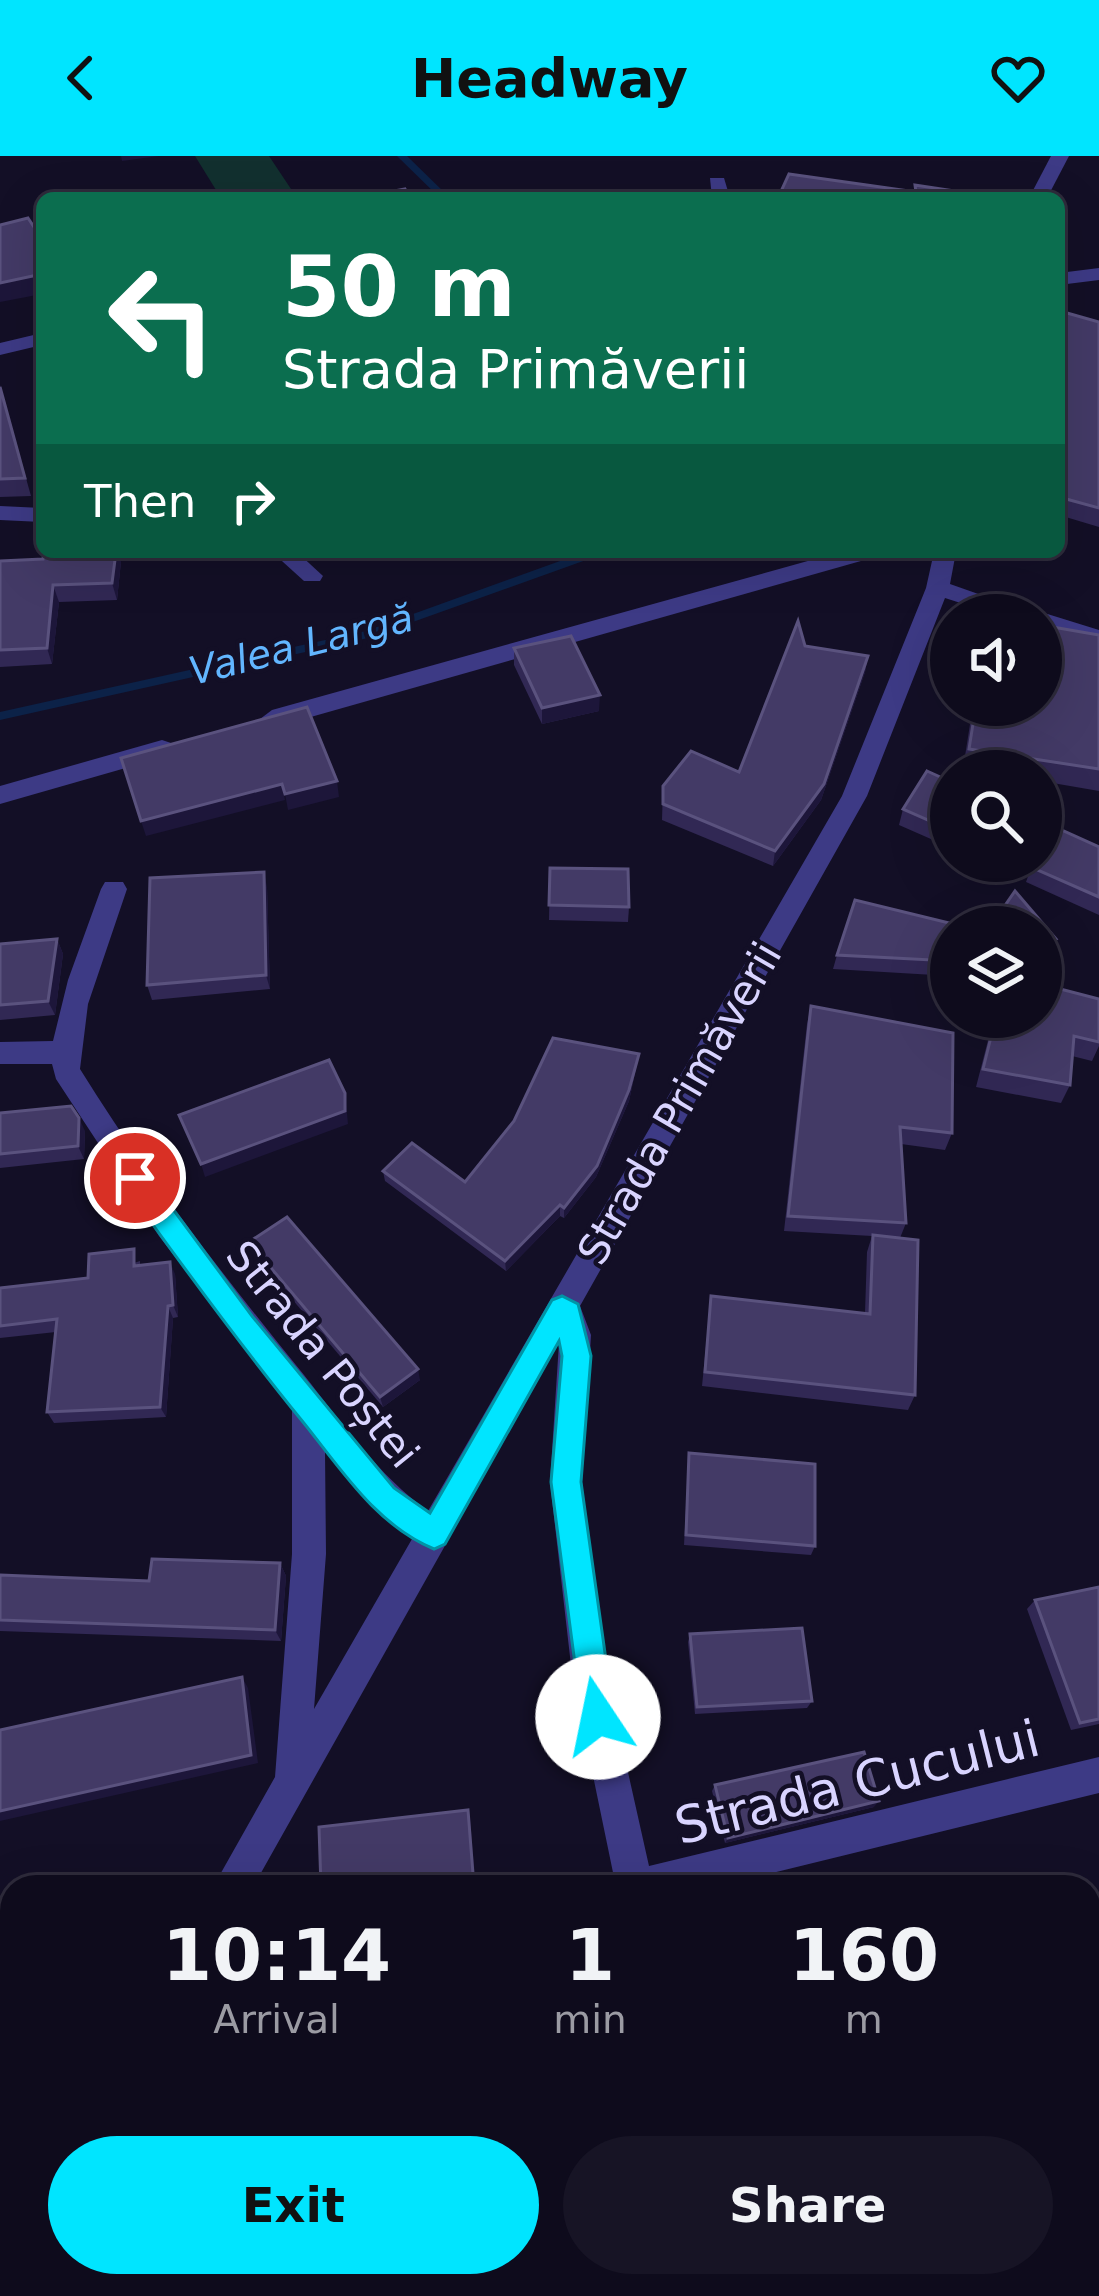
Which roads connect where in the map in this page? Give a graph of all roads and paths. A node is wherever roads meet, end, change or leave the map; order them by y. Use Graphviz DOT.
graph roads {
  1 [pos="1060,156"];
  2 [pos="1041,192"];
  3 [pos="1099,274"];
  4 [pos="1065,278"];
  5 [pos="36,341"];
  6 [pos="0,349"];
  7 [pos="0,513"];
  8 [pos="36,514"];
  9 [pos="290,558"];
  10 [pos="791,558"];
  11 [pos="845,558"];
  12 [pos="944,558"];
  13 [pos="804,570"];
  14 [pos="312,576"];
  15 [pos="938,588"];
  16 [pos="957,594"];
  17 [pos="1062,627"];
  18 [pos="1099,638"];
  19 [pos="253,724"];
  20 [pos="184,743"];
  21 [pos="0,795"];
  22 [pos="114,889"];
  23 [pos="63,1052"];
  24 [pos="0,1053"];
  25 [pos="562,1309"];
  26 [pos="308,1406"];
  27 [pos="434,1534"];
  28 [pos="1099,1775"];
  29 [pos="290,1784"];
  30 [pos="239,1875"];
  31 [pos="634,1875"];
  32 [pos="686,1875"];
  1 -- 2 [label="street"];
  3 -- 4 [label="street"];
  5 -- 6 [label="street"];
  7 -- 8 [label="street"];
  9 -- 14 [label="street"];
  10 -- 13 [label="street"];
  11 -- 13 [label="street"];
  12 -- 15 [label="street, Strada Primăverii"];
  13 -- 19 [label="street"];
  15 -- 16 [label="street"];
  15 -- 25 [label="street, Strada Primăverii"];
  17 -- 18 [label="street"];
  20 -- 21 [label="street"];
  22 -- 23 [label="street"];
  23 -- 24 [label="street"];
  23 -- 26 [label="street, Strada Poștei"];
  25 -- 27 [label="street, Strada Primăverii"];
  25 -- 31 [label="street"];
  26 -- 27 [label="street, Strada Poștei"];
  26 -- 29 [label="street"];
  27 -- 29 [label="street, Strada Primăverii"];
  28 -- 32 [label="street, Strada Cucului"];
  29 -- 30 [label="street, Strada Primăverii"];
}
